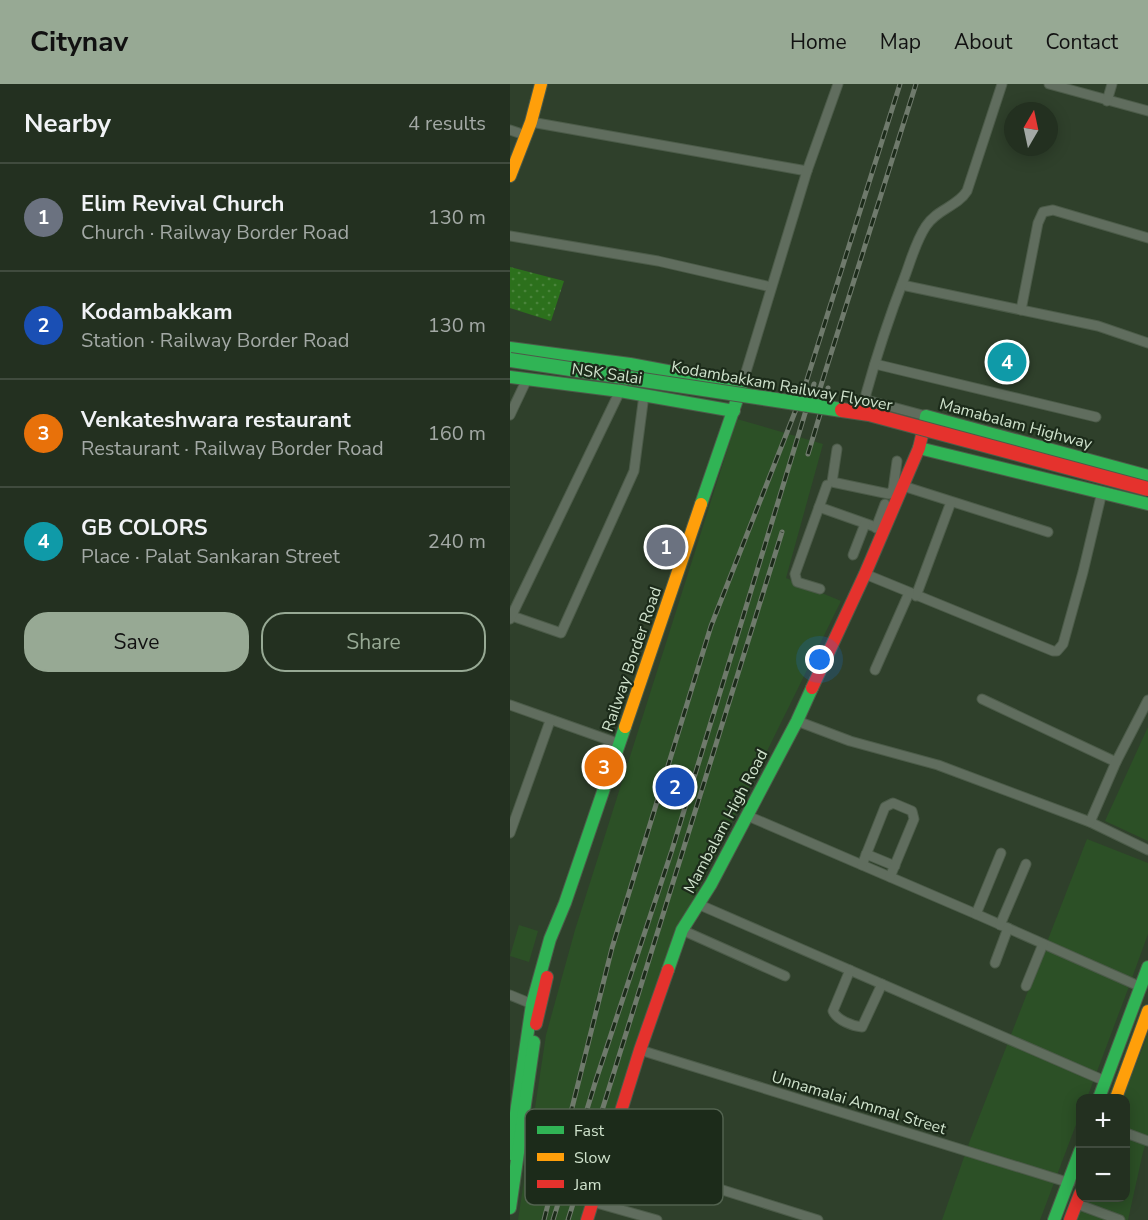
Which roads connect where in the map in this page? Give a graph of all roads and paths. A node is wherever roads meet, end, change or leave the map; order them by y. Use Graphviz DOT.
graph roads {
  1 [pos="541,84"];
  2 [pos="838,84"];
  3 [pos="1002,84"];
  4 [pos="1049,84"];
  5 [pos="1112,84"];
  6 [pos="1107,101"];
  7 [pos="1148,111"];
  8 [pos="528,129"];
  9 [pos="510,131"];
  10 [pos="807,171"];
  11 [pos="510,176"];
  12 [pos="510,236"];
  13 [pos="1148,238"];
  14 [pos="902,285"];
  15 [pos="771,287"];
  16 [pos="1021,310"];
  17 [pos="1148,343"];
  18 [pos="510,348"];
  19 [pos="510,360"];
  20 [pos="630,363"];
  21 [pos="874,364"];
  22 [pos="510,377"];
  23 [pos="527,379"];
  24 [pos="742,385"];
  25 [pos="620,391"];
  26 [pos="644,395"];
  27 [pos="734,411"];
  28 [pos="510,415"];
  29 [pos="926,416"];
  30 [pos="1096,417"];
  31 [pos="978,430"];
  32 [pos="1029,444"];
  33 [pos="919,448"];
  34 [pos="837,449"];
  35 [pos="971,460"];
  36 [pos="897,461"];
  37 [pos="1023,473"];
  38 [pos="1148,476"];
  39 [pos="902,478"];
  40 [pos="827,485"];
  41 [pos="1148,489"];
  42 [pos="1102,492"];
  43 [pos="951,502"];
  44 [pos="885,504"];
  45 [pos="1148,504"];
  46 [pos="819,507"];
  47 [pos="865,524"];
  48 [pos="880,529"];
  49 [pos="1048,532"];
  50 [pos="853,555"];
  51 [pos="865,574"];
  52 [pos="820,589"];
  53 [pos="913,595"];
  54 [pos="511,617"];
  55 [pos="875,670"];
  56 [pos="982,699"];
  57 [pos="1148,700"];
  58 [pos="510,705"];
  59 [pos="550,721"];
  60 [pos="797,721"];
  61 [pos="620,744"];
  62 [pos="1116,762"];
  63 [pos="748,816"];
  64 [pos="1090,822"];
  65 [pos="510,833"];
  66 [pos="1148,850"];
  67 [pos="866,854"];
  68 [pos="1001,854"];
  69 [pos="1026,864"];
  70 [pos="862,865"];
  71 [pos="895,866"];
  72 [pos="890,877"];
  73 [pos="565,903"];
  74 [pos="699,905"];
  75 [pos="976,914"];
  76 [pos="1004,926"];
  77 [pos="682,930"];
  78 [pos="1043,944"];
  79 [pos="995,963"];
  80 [pos="1148,967"];
  81 [pos="850,970"];
  82 [pos="784,976"];
  83 [pos="882,984"];
  84 [pos="1026,986"];
  85 [pos="1141,987"];
  86 [pos="510,995"];
  87 [pos="532,1004"];
  88 [pos="1148,1011"];
  89 [pos="640,1050"];
  90 [pos="1105,1081"];
  91 [pos="1100,1094"];
  92 [pos="1117,1094"];
  93 [pos="513,1102"];
  94 [pos="622,1109"];
  95 [pos="1130,1135"];
  96 [pos="1148,1141"];
  97 [pos="510,1154"];
  98 [pos="1076,1164"];
  99 [pos="1070,1183"];
  100 [pos="723,1190"];
  101 [pos="1078,1202"];
  102 [pos="1085,1202"];
  103 [pos="591,1205"];
  104 [pos="603,1205"];
  105 [pos="510,1208"];
  106 [pos="587,1220"];
  107 [pos="657,1220"];
  108 [pos="818,1220"];
  109 [pos="1054,1220"];
  110 [pos="1070,1220"];
  111 [pos="1120,1220"];
  1 -- 8 [label="street"];
  2 -- 10 [label="street"];
  3 -- 14 [label="street"];
  4 -- 6 [label="street"];
  5 -- 6 [label="street"];
  6 -- 7 [label="street"];
  8 -- 9 [label="street"];
  8 -- 10 [label="street"];
  8 -- 11 [label="street"];
  10 -- 15 [label="street"];
  12 -- 15 [label="street"];
  13 -- 16 [label="street"];
  14 -- 16 [label="street"];
  14 -- 21 [label="street"];
  15 -- 24 [label="street"];
  16 -- 17 [label="street"];
  18 -- 20 [label="street"];
  19 -- 41 [label="street, Kodambakkam Railway Flyover, bridge"];
  20 -- 24 [label="street"];
  20 -- 25 [label="street"];
  21 -- 29 [label="street"];
  21 -- 30 [label="street"];
  22 -- 23 [label="street, NSK Salai"];
  23 -- 25 [label="street, NSK Salai"];
  23 -- 28 [label="street"];
  24 -- 27 [label="street, Railway Border Road"];
  25 -- 26 [label="street, NSK Salai"];
  25 -- 54 [label="street"];
  26 -- 27 [label="street, NSK Salai"];
  26 -- 54 [label="street"];
  27 -- 61 [label="street, Railway Border Road"];
  29 -- 31 [label="street, Mamabalam Highway"];
  29 -- 33 [label="street, Mamabalam Highway"];
  31 -- 32 [label="street, Mamabalam Highway"];
  31 -- 35 [label="street"];
  32 -- 37 [label="street"];
  32 -- 38 [label="street, Mamabalam Highway"];
  33 -- 35 [label="street"];
  33 -- 39 [label="street, Mambalam High Road"];
  34 -- 39 [label="street"];
  35 -- 37 [label="street"];
  36 -- 39 [label="street"];
  37 -- 42 [label="street"];
  39 -- 43 [label="street"];
  39 -- 48 [label="street, Mambalam High Road"];
  40 -- 46 [label="street"];
  42 -- 45 [label="street"];
  42 -- 53 [label="street"];
  43 -- 49 [label="street"];
  43 -- 53 [label="street"];
  44 -- 48 [label="street"];
  46 -- 47 [label="street"];
  46 -- 52 [label="street"];
  47 -- 48 [label="street"];
  47 -- 50 [label="street"];
  48 -- 51 [label="street, Mambalam High Road"];
  51 -- 53 [label="street"];
  51 -- 60 [label="street, Mambalam High Road"];
  53 -- 55 [label="street"];
  56 -- 62 [label="street"];
  57 -- 62 [label="street"];
  58 -- 59 [label="street"];
  59 -- 61 [label="street"];
  59 -- 65 [label="street"];
  60 -- 63 [label="street, Mambalam High Road"];
  60 -- 64 [label="street"];
  61 -- 73 [label="street, Railway Border Road"];
  62 -- 64 [label="street"];
  63 -- 70 [label="street"];
  63 -- 74 [label="street, Mambalam High Road"];
  64 -- 66 [label="street"];
  67 -- 70 [label="street"];
  67 -- 71 [label="street"];
  67 -- 71 [label="street"];
  68 -- 75 [label="street"];
  69 -- 76 [label="street"];
  70 -- 72 [label="street"];
  71 -- 72 [label="street"];
  72 -- 75 [label="street"];
  73 -- 87 [label="street, Railway Border Road"];
  73 -- 105 [label="street"];
  74 -- 77 [label="street, Mambalam High Road"];
  74 -- 81 [label="street"];
  75 -- 76 [label="street"];
  76 -- 78 [label="street"];
  76 -- 79 [label="street"];
  77 -- 82 [label="street"];
  77 -- 89 [label="street, Mambalam High Road"];
  78 -- 84 [label="street"];
  78 -- 85 [label="street"];
  80 -- 85 [label="street"];
  81 -- 83 [label="street"];
  81 -- 83 [label="street"];
  83 -- 90 [label="street"];
  85 -- 90 [label="street"];
  86 -- 87 [label="street"];
  87 -- 93 [label="street, Railway Border Road"];
  88 -- 92 [label="street"];
  89 -- 94 [label="street, Mambalam High Road"];
  89 -- 99 [label="street, Unnamalai Ammal Street"];
  90 -- 91 [label="street"];
  93 -- 97 [label="street, Railway Border Road"];
  95 -- 96 [label="street"];
  98 -- 99 [label="street"];
  99 -- 109 [label="street"];
  100 -- 108 [label="street"];
  101 -- 110 [label="street"];
  102 -- 111 [label="street"];
  103 -- 106 [label="street, Mambalam High Road"];
  104 -- 107 [label="street"];
}
